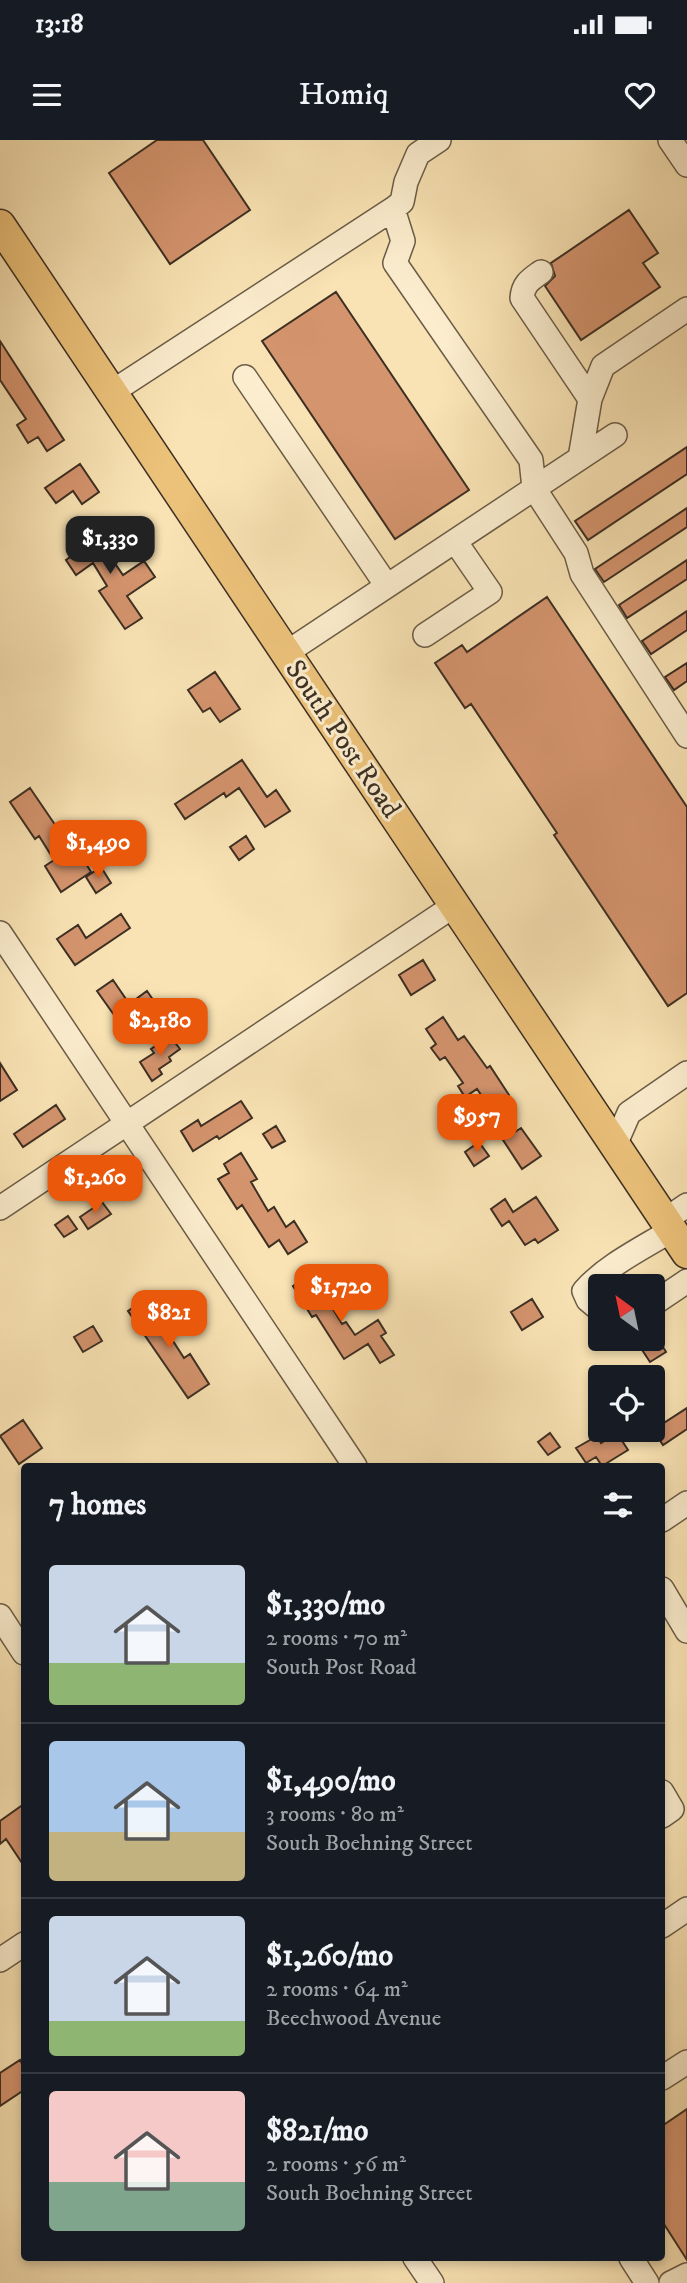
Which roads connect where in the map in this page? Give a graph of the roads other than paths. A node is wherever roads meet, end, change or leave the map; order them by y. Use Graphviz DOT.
graph roads {
  1 [pos="439,140"];
  2 [pos="670,140"];
  3 [pos="687,165"];
  4 [pos="393,209"];
  5 [pos="2,231"];
  6 [pos="541,272"];
  7 [pos="687,309"];
  8 [pos="245,377"];
  9 [pos="112,392"];
  10 [pos="590,399"];
  11 [pos="615,435"];
  12 [pos="580,457"];
  13 [pos="534,488"];
  14 [pos="455,541"];
  15 [pos="387,586"];
  16 [pos="425,635"];
  17 [pos="286,653"];
  18 [pos="687,736"];
  19 [pos="455,905"];
  20 [pos="0,933"];
  21 [pos="687,1073"];
  22 [pos="127,1124"];
  23 [pos="615,1145"];
  24 [pos="0,1208"];
  25 [pos="678,1227"];
  26 [pos="603,1274"];
  27 [pos="687,1281"];
  28 [pos="588,1286"];
  29 [pos="665,1296"];
  30 [pos="588,1300"];
  31 [pos="353,1463"];
  32 [pos="687,1503"];
  33 [pos="665,1518"];
  34 [pos="665,1594"];
  35 [pos="0,1616"];
  36 [pos="687,1631"];
  37 [pos="21,1648"];
  38 [pos="665,1797"];
  39 [pos="665,1814"];
  40 [pos="687,1909"];
  41 [pos="665,1924"];
  42 [pos="21,1946"];
  43 [pos="0,1961"];
  44 [pos="687,2062"];
  45 [pos="665,2076"];
  46 [pos="417,2261"];
  47 [pos="633,2261"];
  48 [pos="687,2276"];
  49 [pos="432,2283"];
  50 [pos="647,2283"];
  51 [pos="671,2283"];
  1 -- 4 [label="street"];
  2 -- 3 [label="street"];
  4 -- 9 [label="street"];
  4 -- 13 [label="street"];
  5 -- 9 [label="main road, South Post Road"];
  6 -- 10 [label="street"];
  7 -- 10 [label="street"];
  8 -- 15 [label="street"];
  9 -- 17 [label="main road, South Post Road"];
  10 -- 12 [label="street"];
  11 -- 12 [label="street"];
  12 -- 13 [label="street"];
  13 -- 14 [label="street"];
  13 -- 18 [label="street"];
  14 -- 15 [label="street"];
  14 -- 16 [label="street"];
  15 -- 17 [label="street"];
  17 -- 19 [label="main road, South Post Road"];
  19 -- 22 [label="street"];
  19 -- 23 [label="main road, South Post Road"];
  20 -- 22 [label="street"];
  21 -- 23 [label="street"];
  22 -- 24 [label="street"];
  22 -- 31 [label="street"];
  23 -- 25 [label="main road, South Post Road"];
  25 -- 26 [label="street"];
  27 -- 29 [label="street"];
  28 -- 30 [label="street"];
  32 -- 33 [label="street"];
  34 -- 36 [label="street"];
  35 -- 37 [label="street"];
  38 -- 39 [label="street"];
  40 -- 41 [label="street"];
  42 -- 43 [label="street"];
  44 -- 45 [label="street"];
  46 -- 49 [label="street"];
  47 -- 50 [label="street"];
  48 -- 51 [label="street"];
}
